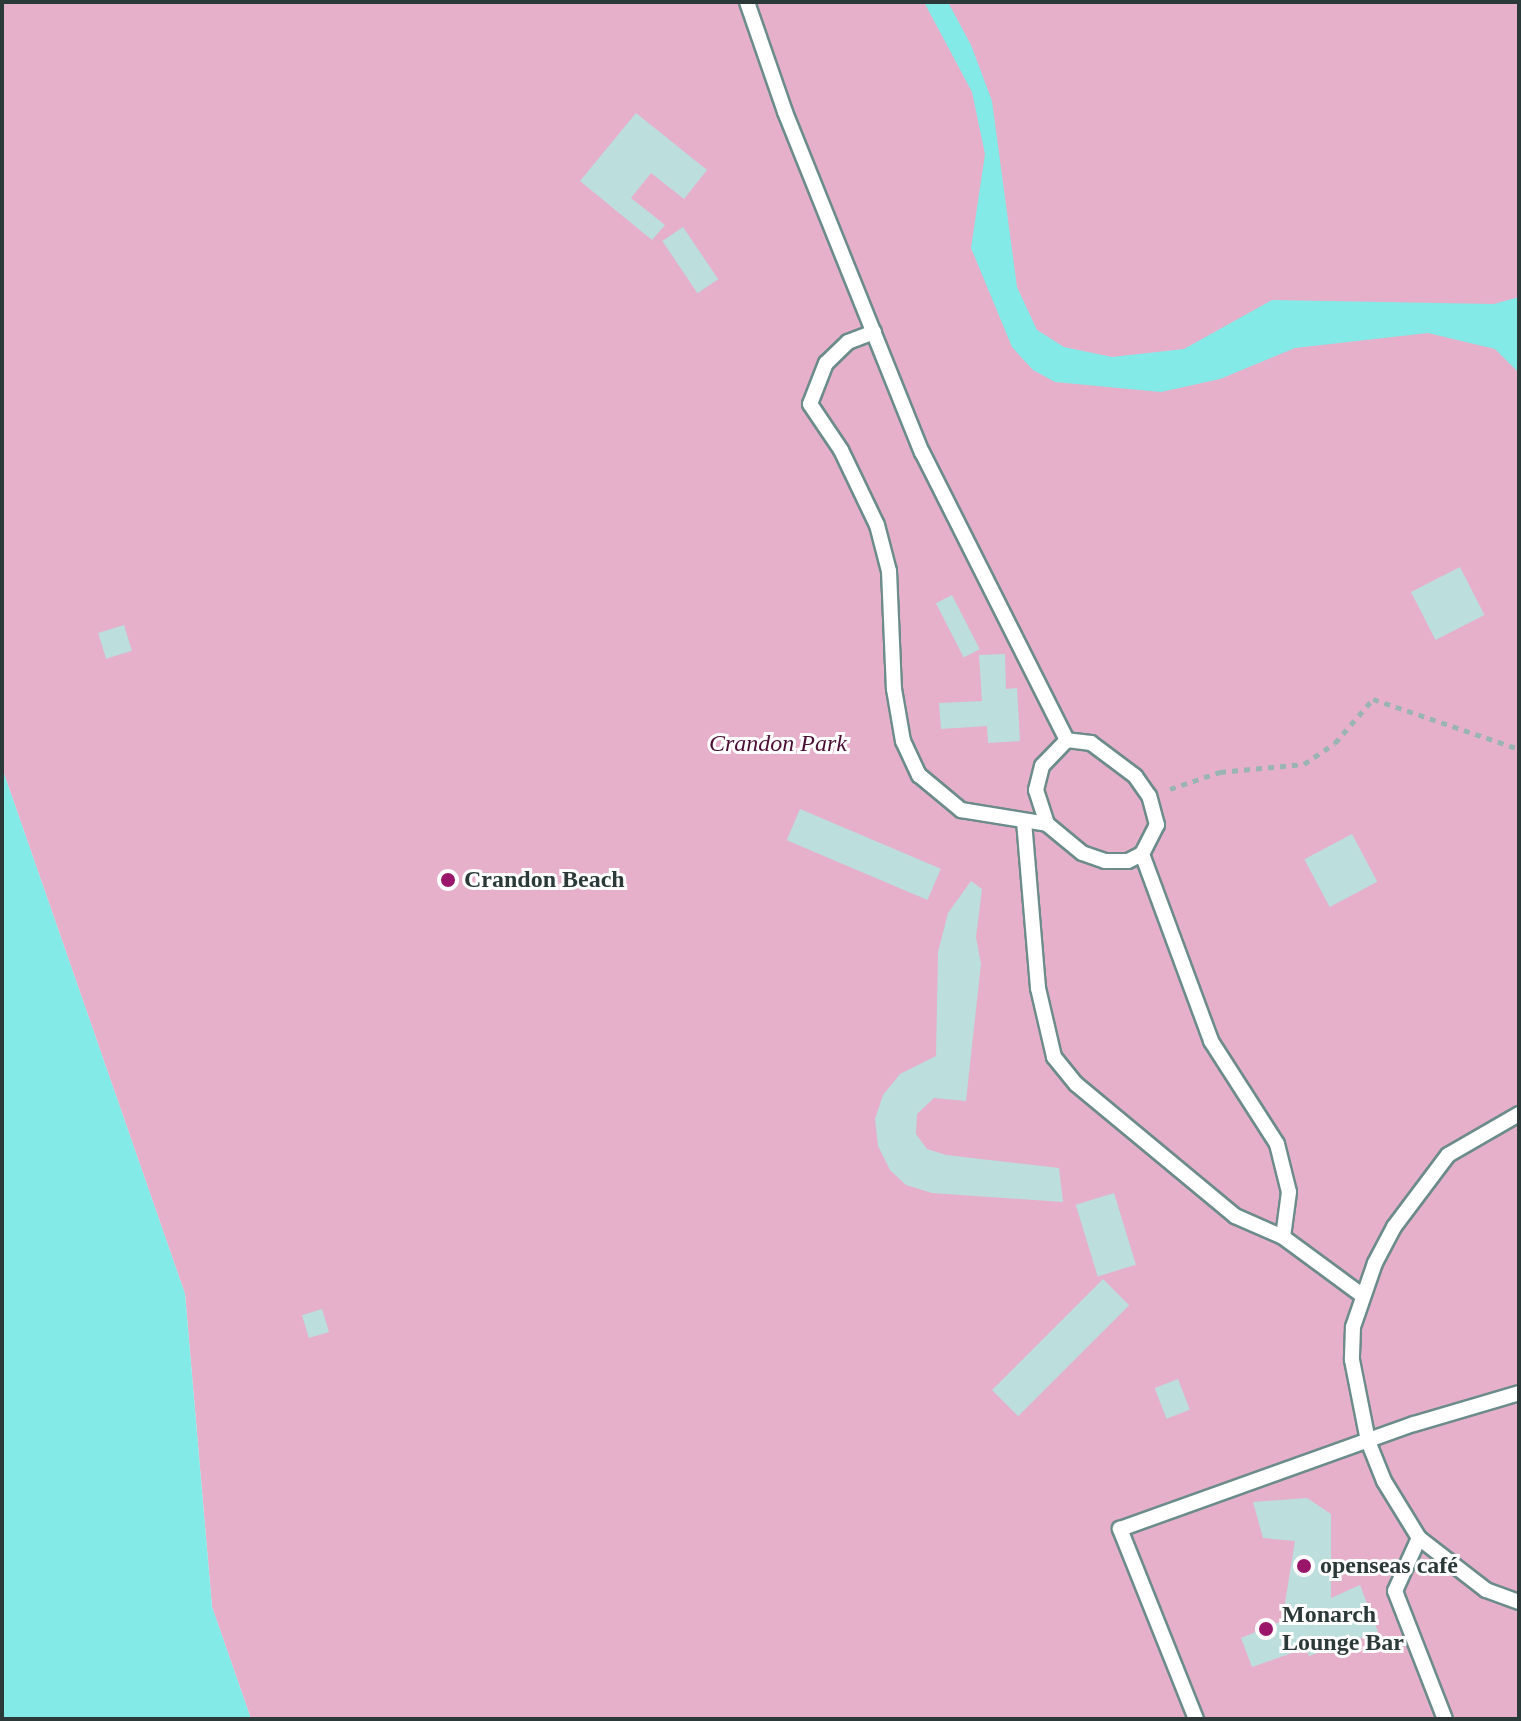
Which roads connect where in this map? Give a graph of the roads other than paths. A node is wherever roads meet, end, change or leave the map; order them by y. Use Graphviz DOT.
graph roads {
  1 [pos="747,2"];
  2 [pos="874,332"];
  3 [pos="1067,740"];
  4 [pos="1024,821"];
  5 [pos="1047,824"];
  6 [pos="1142,854"];
  7 [pos="1519,1114"];
  8 [pos="1283,1237"];
  9 [pos="1363,1296"];
  10 [pos="1519,1393"];
  11 [pos="1368,1441"];
  12 [pos="1419,1538"];
  13 [pos="1519,1602"];
  14 [pos="1196,1719"];
  15 [pos="1445,1719"];
  1 -- 2 [label="lane"];
  2 -- 3 [label="lane"];
  2 -- 4 [label="lane"];
  3 -- 5 [label="lane"];
  3 -- 6 [label="lane"];
  4 -- 5 [label="lane"];
  4 -- 8 [label="lane"];
  5 -- 6 [label="lane"];
  6 -- 8 [label="lane"];
  7 -- 9 [label="lane"];
  8 -- 9 [label="lane"];
  9 -- 11 [label="lane"];
  10 -- 11 [label="lane"];
  11 -- 12 [label="lane"];
  11 -- 14 [label="lane"];
  12 -- 13 [label="lane"];
  12 -- 15 [label="lane"];
}
